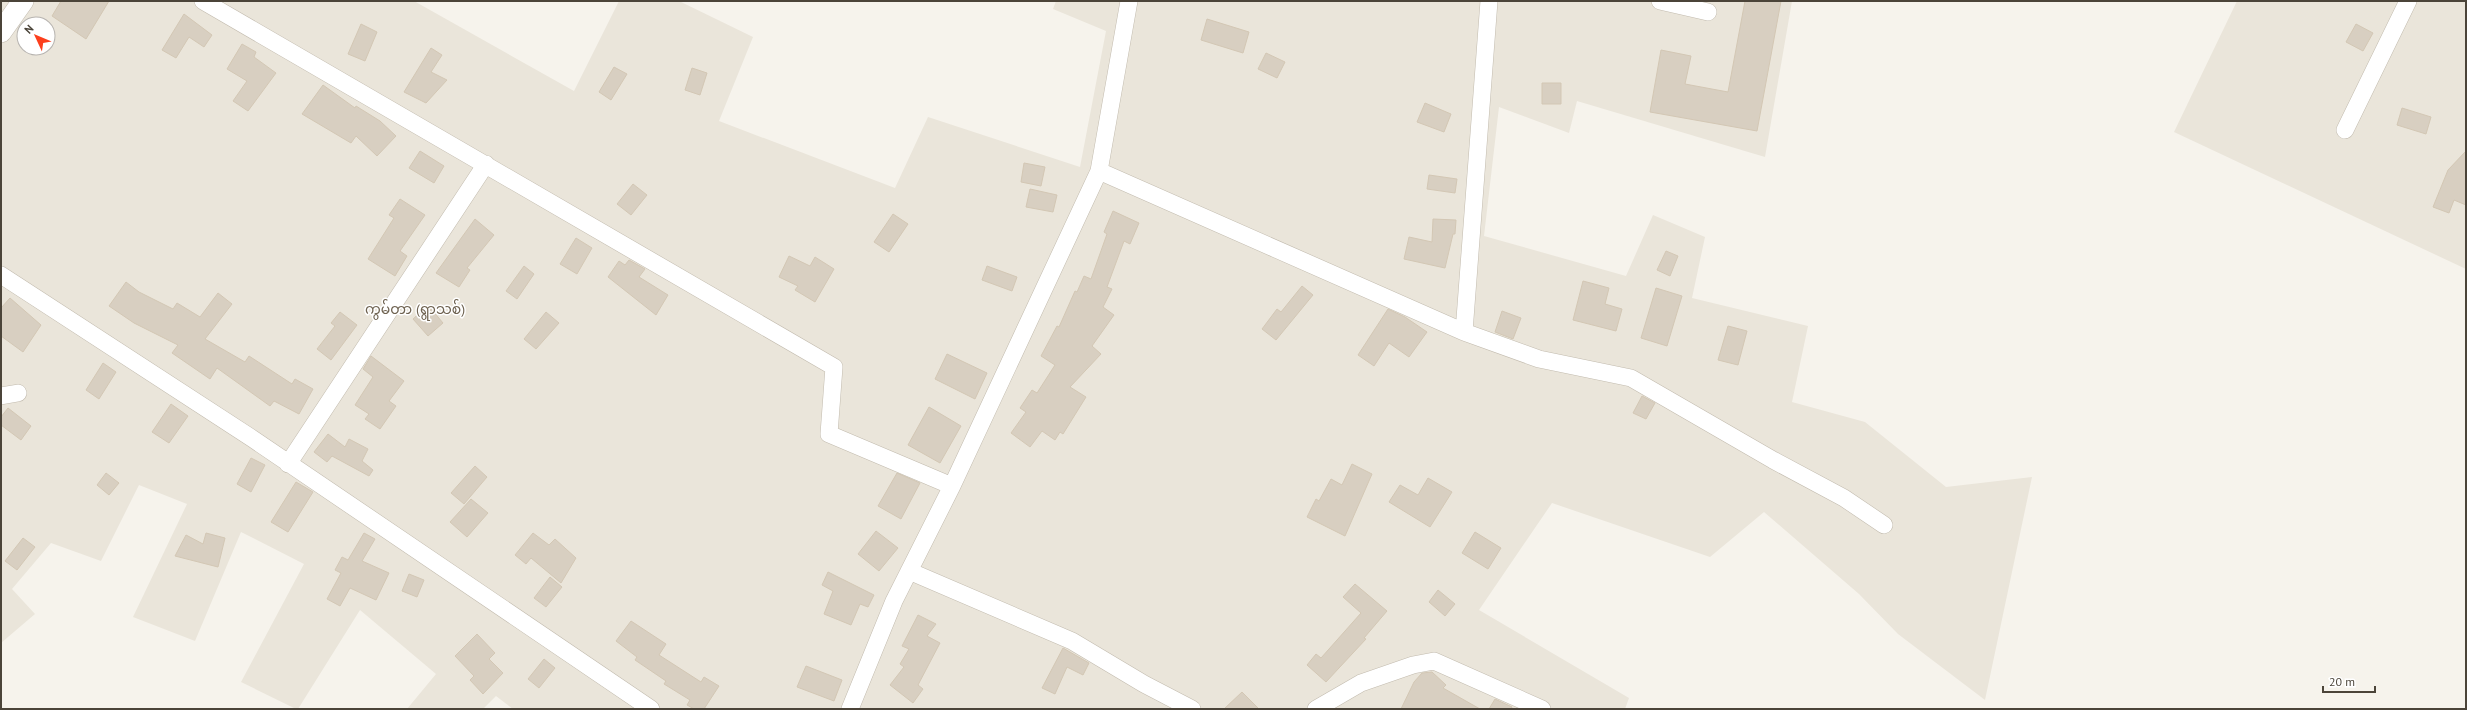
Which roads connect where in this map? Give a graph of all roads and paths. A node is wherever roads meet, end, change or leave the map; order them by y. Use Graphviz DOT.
graph roads {
  1 [pos="23,1"];
  2 [pos="203,1"];
  3 [pos="1129,1"];
  4 [pos="1489,1"];
  5 [pos="1660,1"];
  6 [pos="2408,1"];
  7 [pos="1708,12"];
  8 [pos="1,32"];
  9 [pos="2345,130"];
  10 [pos="486,164"];
  11 [pos="1099,171"];
  12 [pos="1,275"];
  13 [pos="1464,332"];
  14 [pos="18,393"];
  15 [pos="1,396"];
  16 [pos="288,464"];
  17 [pos="952,486"];
  18 [pos="1884,525"];
  19 [pos="909,571"];
  20 [pos="651,709"];
  21 [pos="850,709"];
  22 [pos="1192,709"];
  23 [pos="1316,709"];
  24 [pos="1542,709"];
  1 -- 8 [label="street"];
  2 -- 10 [label="street"];
  3 -- 11 [label="street"];
  4 -- 13 [label="street"];
  5 -- 7 [label="street"];
  6 -- 9 [label="street"];
  10 -- 16 [label="street"];
  10 -- 17 [label="street"];
  11 -- 13 [label="street"];
  11 -- 17 [label="street"];
  12 -- 16 [label="street"];
  13 -- 18 [label="street"];
  14 -- 15 [label="street"];
  16 -- 20 [label="street"];
  17 -- 19 [label="street"];
  19 -- 21 [label="street"];
  19 -- 22 [label="street"];
  23 -- 24 [label="street"];
}
